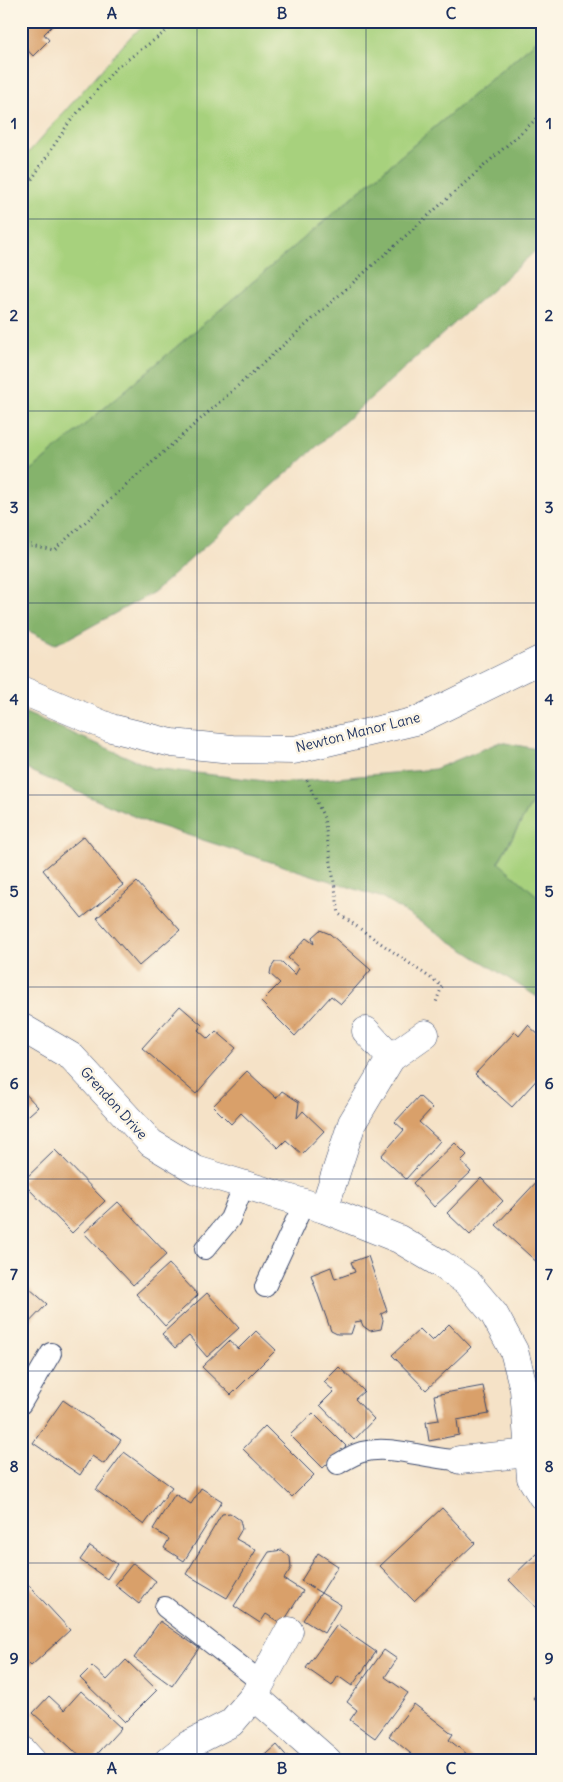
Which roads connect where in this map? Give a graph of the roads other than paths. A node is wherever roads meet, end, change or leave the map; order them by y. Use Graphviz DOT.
graph roads {
  1 [pos="542,659"];
  2 [pos="21,690"];
  3 [pos="21,1027"];
  4 [pos="366,1031"];
  5 [pos="425,1034"];
  6 [pos="392,1058"];
  7 [pos="244,1185"];
  8 [pos="314,1206"];
  9 [pos="205,1249"];
  10 [pos="265,1287"];
  11 [pos="51,1353"];
  12 [pos="21,1404"];
  13 [pos="529,1453"];
  14 [pos="460,1460"];
  15 [pos="338,1464"];
  16 [pos="542,1496"];
  17 [pos="165,1607"];
  18 [pos="289,1631"];
  19 [pos="257,1689"];
  20 [pos="21,1749"];
  21 [pos="32,1761"];
  22 [pos="168,1761"];
  23 [pos="328,1761"];
  1 -- 2 [label="street, Newton Manor Lane"];
  3 -- 7 [label="street, Grendon Drive"];
  4 -- 6 [label="street"];
  5 -- 6 [label="street"];
  6 -- 8 [label="street"];
  7 -- 8 [label="street, Grendon Drive"];
  7 -- 9 [label="lane"];
  8 -- 10 [label="lane"];
  8 -- 13 [label="street, Grendon Drive"];
  11 -- 12 [label="lane"];
  13 -- 14 [label="street"];
  13 -- 16 [label="street, Grendon Drive"];
  14 -- 15 [label="lane"];
  17 -- 19 [label="lane"];
  18 -- 19 [label="street"];
  19 -- 22 [label="street"];
  19 -- 23 [label="street"];
  20 -- 21 [label="street"];
}
